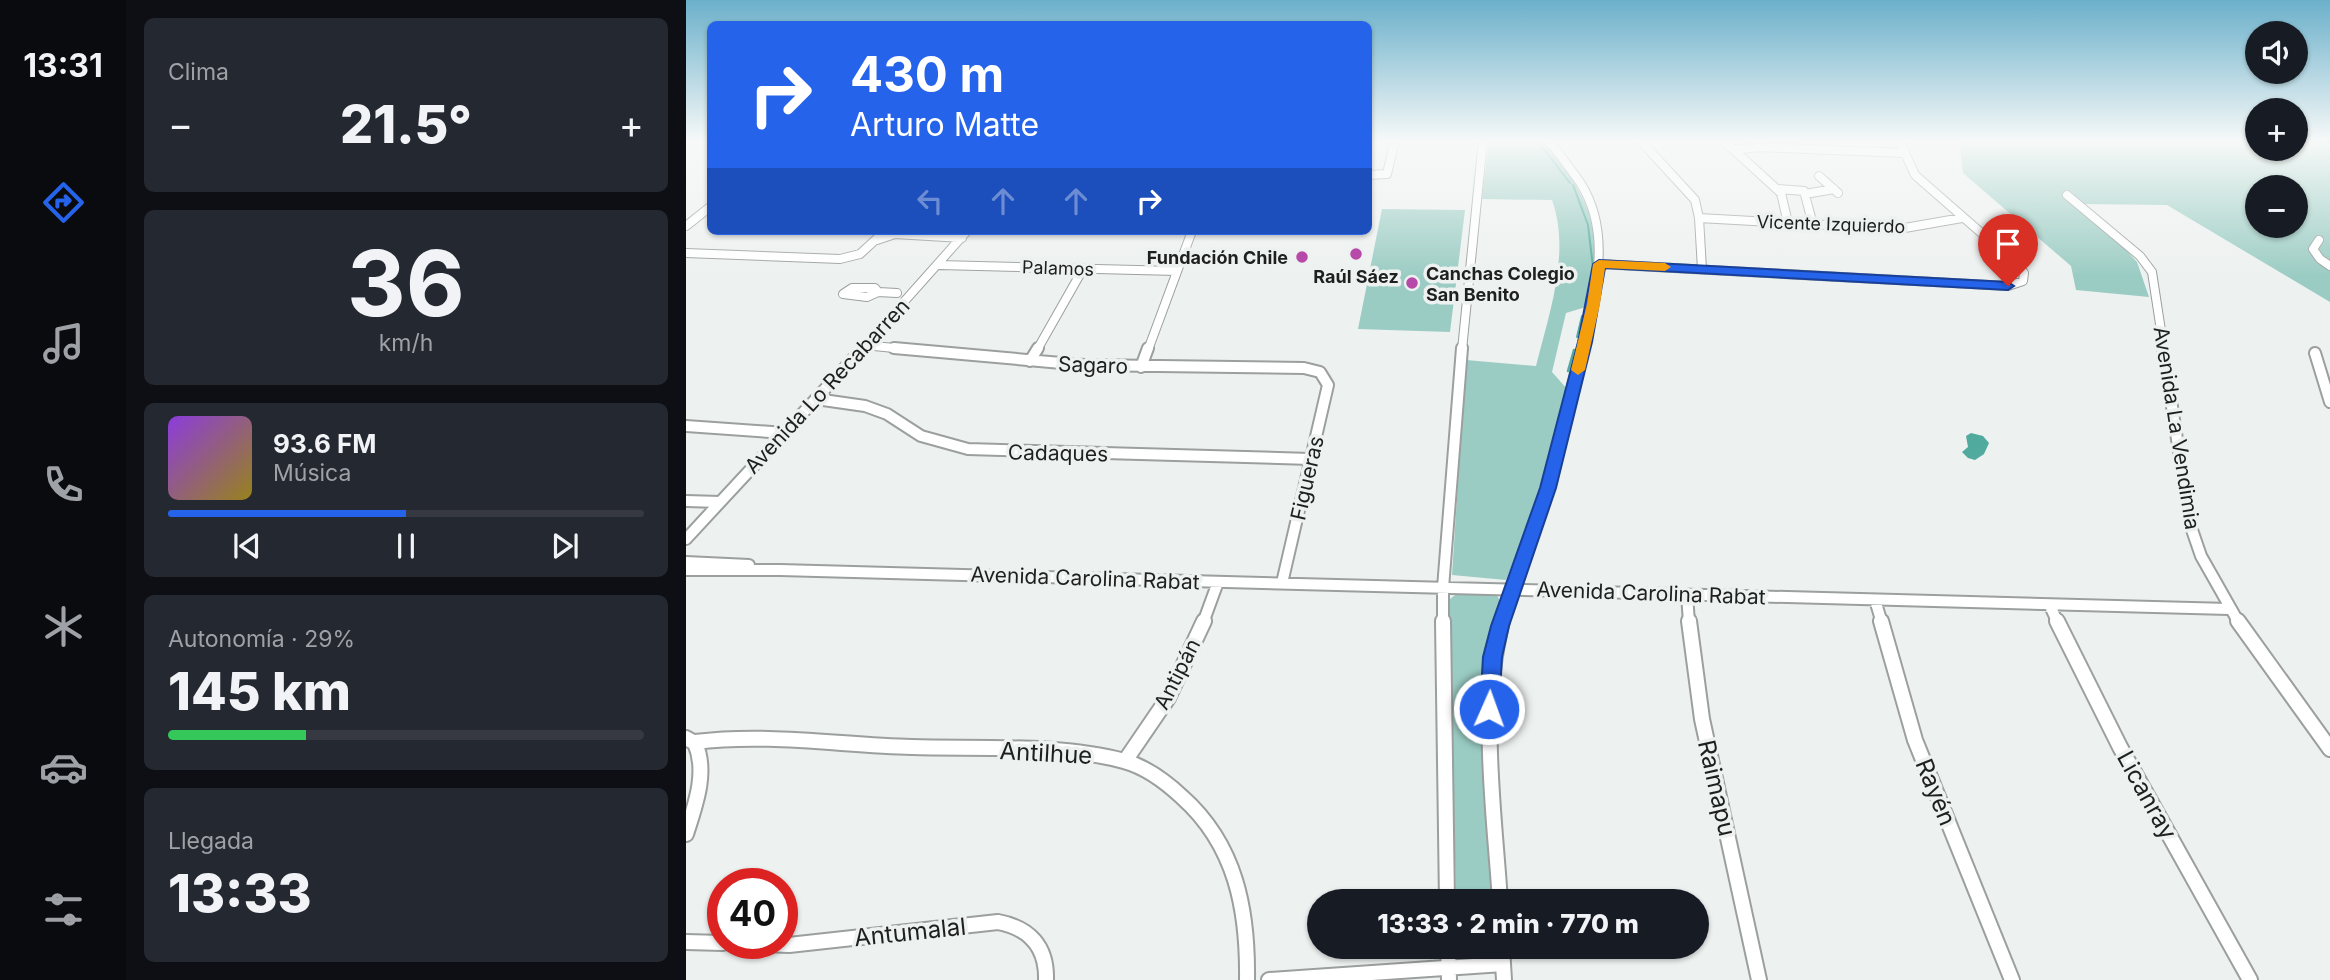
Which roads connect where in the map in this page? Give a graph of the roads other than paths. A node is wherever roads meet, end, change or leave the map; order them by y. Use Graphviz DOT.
graph roads {
  1 [pos="1478,186"];
  2 [pos="1582,186"];
  3 [pos="1683,186"];
  4 [pos="1773,186"];
  5 [pos="1829,186"];
  6 [pos="1927,186"];
  7 [pos="1777,189"];
  8 [pos="1805,194"];
  9 [pos="2067,195"];
  10 [pos="707,210"];
  11 [pos="1699,218"];
  12 [pos="1962,218"];
  13 [pos="1788,223"];
  14 [pos="1813,225"];
  15 [pos="686,226"];
  16 [pos="885,235"];
  17 [pos="885,235"];
  18 [pos="963,235"];
  19 [pos="1190,235"];
  20 [pos="2319,240"];
  21 [pos="872,244"];
  22 [pos="686,253"];
  23 [pos="1599,264"];
  24 [pos="939,265"];
  25 [pos="2330,266"];
  26 [pos="1083,269"];
  27 [pos="1702,269"];
  28 [pos="1177,271"];
  29 [pos="916,290"];
  30 [pos="878,292"];
  31 [pos="897,293"];
  32 [pos="908,299"];
  33 [pos="864,345"];
  34 [pos="2315,353"];
  35 [pos="1030,362"];
  36 [pos="1141,366"];
  37 [pos="1322,373"];
  38 [pos="816,399"];
  39 [pos="2330,402"];
  40 [pos="686,426"];
  41 [pos="785,433"];
  42 [pos="1311,460"];
  43 [pos="686,501"];
  44 [pos="720,502"];
  45 [pos="686,539"];
  46 [pos="686,562"];
  47 [pos="686,570"];
  48 [pos="780,570"];
  49 [pos="1218,582"];
  50 [pos="1282,583"];
  51 [pos="1443,588"];
  52 [pos="1512,590"];
  53 [pos="1687,594"];
  54 [pos="1875,600"];
  55 [pos="2050,606"];
  56 [pos="2229,609"];
  57 [pos="691,740"];
  58 [pos="2329,746"];
  59 [pos="1125,761"];
  60 [pos="686,834"];
  61 [pos="1447,889"];
  62 [pos="1499,889"];
  63 [pos="686,942"];
  64 [pos="707,943"];
  65 [pos="798,944"];
  66 [pos="1504,972"];
  67 [pos="1448,974"];
  68 [pos="1046,980"];
  69 [pos="1247,980"];
  70 [pos="1269,980"];
  71 [pos="1759,980"];
  72 [pos="2012,980"];
  73 [pos="2250,980"];
  1 -- 51 [label="street"];
  2 -- 23 [label="street"];
  3 -- 11 [label="street"];
  4 -- 7 [label="street"];
  5 -- 8 [label="street"];
  6 -- 12 [label="street"];
  7 -- 8 [label="street"];
  7 -- 13 [label="street"];
  8 -- 14 [label="street"];
  9 -- 56 [label="street, Avenida La Vendimia"];
  10 -- 15 [label="street"];
  11 -- 13 [label="street, Vicente Izquierdo"];
  11 -- 27 [label="street"];
  12 -- 14 [label="street, Vicente Izquierdo"];
  12 -- 27 [label="street"];
  13 -- 14 [label="street, Vicente Izquierdo"];
  16 -- 21 [label="street"];
  17 -- 21 [label="street"];
  18 -- 24 [label="street, Avenida Lo Recabarren"];
  19 -- 28 [label="street"];
  20 -- 25 [label="street"];
  21 -- 22 [label="street"];
  23 -- 27 [label="street"];
  23 -- 52 [label="street"];
  24 -- 26 [label="street, Palamos"];
  24 -- 29 [label="street, Avenida Lo Recabarren"];
  26 -- 28 [label="street, Palamos"];
  26 -- 35 [label="street"];
  28 -- 36 [label="street"];
  29 -- 31 [label="street"];
  29 -- 32 [label="street, Avenida Lo Recabarren"];
  30 -- 31 [label="street"];
  31 -- 32 [label="street"];
  32 -- 33 [label="street, Avenida Lo Recabarren"];
  33 -- 35 [label="street, Sagaro"];
  33 -- 38 [label="street, Avenida Lo Recabarren"];
  34 -- 39 [label="street"];
  35 -- 36 [label="street, Sagaro"];
  36 -- 37 [label="street, Sagaro"];
  37 -- 42 [label="street, Figueras"];
  38 -- 41 [label="street, Avenida Lo Recabarren"];
  38 -- 42 [label="street, Cadaques"];
  40 -- 41 [label="street"];
  41 -- 44 [label="street, Avenida Lo Recabarren"];
  42 -- 50 [label="street, Figueras"];
  43 -- 44 [label="street"];
  44 -- 45 [label="street, Avenida Lo Recabarren"];
  46 -- 48 [label="street, Avenida Carolina Rabat"];
  47 -- 48 [label="street, Avenida Carolina Rabat"];
  48 -- 49 [label="street, Avenida Carolina Rabat"];
  49 -- 50 [label="street, Avenida Carolina Rabat"];
  49 -- 59 [label="street, Antipán"];
  50 -- 51 [label="street, Avenida Carolina Rabat"];
  51 -- 52 [label="street, Avenida Carolina Rabat"];
  51 -- 61 [label="street"];
  52 -- 53 [label="street, Avenida Carolina Rabat"];
  52 -- 62 [label="street"];
  53 -- 54 [label="street, Avenida Carolina Rabat"];
  53 -- 71 [label="street, Raimapu"];
  54 -- 55 [label="street, Avenida Carolina Rabat"];
  54 -- 72 [label="street, Rayén"];
  55 -- 56 [label="street, Avenida Carolina Rabat"];
  55 -- 73 [label="street, Licanray"];
  56 -- 58 [label="street, Avenida La Vendimia"];
  57 -- 59 [label="street, Antilhue"];
  57 -- 60 [label="street"];
  59 -- 69 [label="street, Antilhue"];
  63 -- 64 [label="street"];
  65 -- 68 [label="street, Antumalal"];
  66 -- 67 [label="street"];
  67 -- 70 [label="street"];
}
